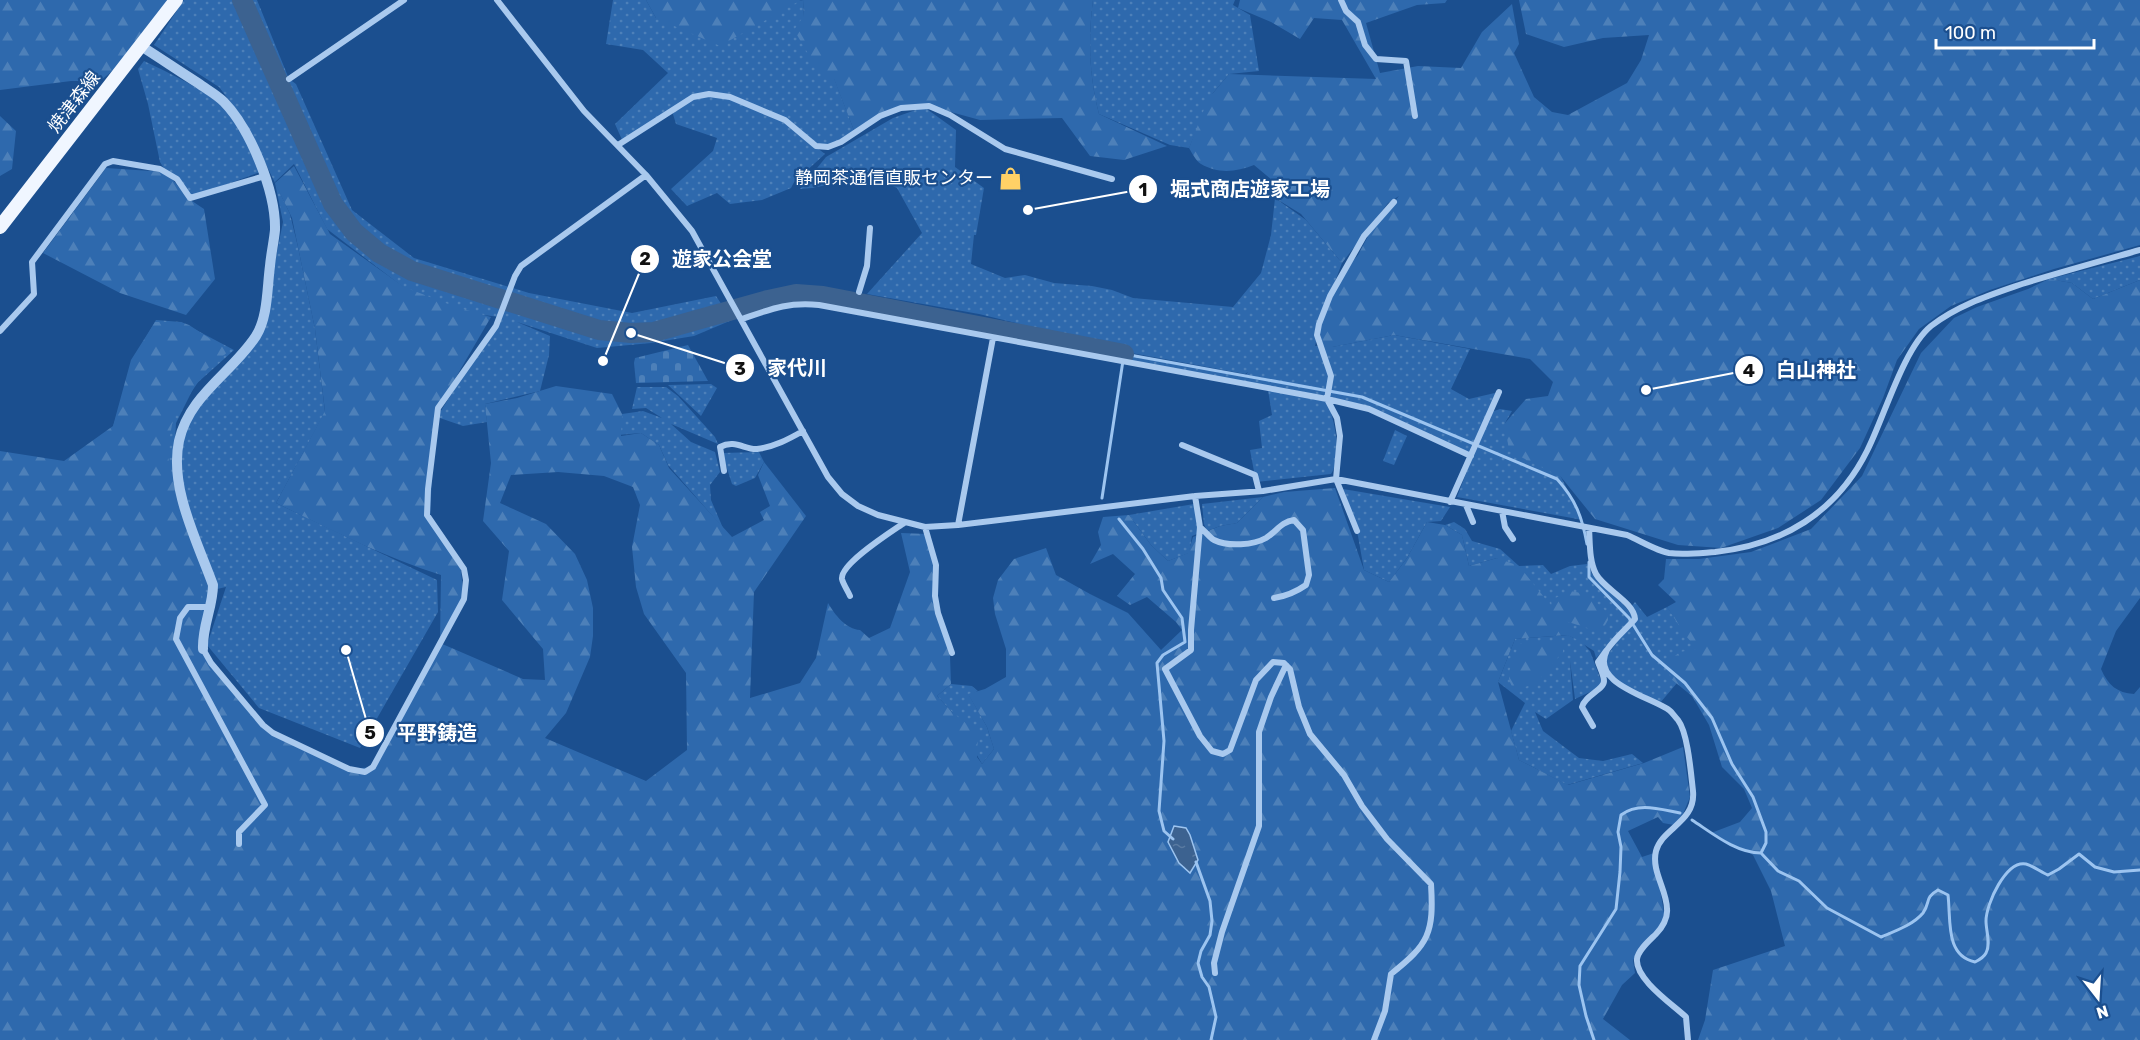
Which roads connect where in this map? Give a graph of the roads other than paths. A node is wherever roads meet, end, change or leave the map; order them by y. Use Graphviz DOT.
graph roads {
  1 [pos="177,0"];
  2 [pos="404,0"];
  3 [pos="497,0"];
  4 [pos="1341,0"];
  5 [pos="141,46"];
  6 [pos="289,80"];
  7 [pos="1415,116"];
  8 [pos="618,145"];
  9 [pos="646,175"];
  10 [pos="265,176"];
  11 [pos="1112,179"];
  12 [pos="1394,202"];
  13 [pos="0,227"];
  14 [pos="870,228"];
  15 [pos="2140,250"];
  16 [pos="859,292"];
  17 [pos="742,319"];
  18 [pos="0,331"];
  19 [pos="993,338"];
  20 [pos="1499,392"];
  21 [pos="1327,397"];
  22 [pos="803,431"];
  23 [pos="1182,445"];
  24 [pos="1471,454"];
  25 [pos="724,471"];
  26 [pos="1336,479"];
  27 [pos="1259,491"];
  28 [pos="1195,496"];
  29 [pos="1450,502"];
  30 [pos="1466,505"];
  31 [pos="1502,512"];
  32 [pos="1473,522"];
  33 [pos="903,523"];
  34 [pos="958,525"];
  35 [pos="925,527"];
  36 [pos="1200,527"];
  37 [pos="1588,527"];
  38 [pos="1357,531"];
  39 [pos="1514,539"];
  40 [pos="850,596"];
  41 [pos="1274,598"];
  42 [pos="210,607"];
  43 [pos="203,649"];
  44 [pos="1606,651"];
  45 [pos="952,653"];
  46 [pos="1286,665"];
  47 [pos="1593,726"];
  48 [pos="239,844"];
  49 [pos="1215,973"];
  50 [pos="1374,1040"];
  51 [pos="1688,1040"];
  1 -- 5 [label="main road, 焼津森線"];
  2 -- 6 [label="street"];
  3 -- 8 [label="street"];
  4 -- 7 [label="street"];
  5 -- 10 [label="street"];
  5 -- 13 [label="main road, 焼津森線"];
  8 -- 9 [label="street"];
  8 -- 11 [label="street"];
  9 -- 17 [label="street"];
  9 -- 43 [label="street"];
  10 -- 18 [label="street"];
  10 -- 42 [label="street"];
  12 -- 21 [label="street"];
  14 -- 16 [label="street"];
  15 -- 37 [label="street"];
  17 -- 19 [label="street"];
  17 -- 22 [label="street"];
  19 -- 21 [label="street"];
  19 -- 34 [label="street"];
  20 -- 24 [label="street"];
  21 -- 24 [label="street"];
  21 -- 26 [label="street"];
  22 -- 25 [label="street"];
  22 -- 33 [label="street"];
  23 -- 27 [label="street"];
  24 -- 29 [label="street"];
  26 -- 27 [label="street"];
  26 -- 29 [label="street"];
  26 -- 38 [label="street"];
  27 -- 28 [label="street"];
  28 -- 34 [label="street"];
  28 -- 36 [label="street"];
  29 -- 30 [label="street"];
  30 -- 31 [label="street"];
  30 -- 32 [label="street"];
  31 -- 37 [label="street"];
  31 -- 39 [label="street"];
  33 -- 35 [label="street"];
  33 -- 40 [label="street"];
  34 -- 35 [label="street"];
  35 -- 45 [label="street"];
  36 -- 41 [label="street"];
  36 -- 46 [label="street"];
  37 -- 44 [label="street"];
  42 -- 43 [label="street"];
  42 -- 48 [label="street"];
  44 -- 47 [label="street"];
  44 -- 51 [label="street"];
  46 -- 49 [label="street"];
  46 -- 50 [label="street"];
}
